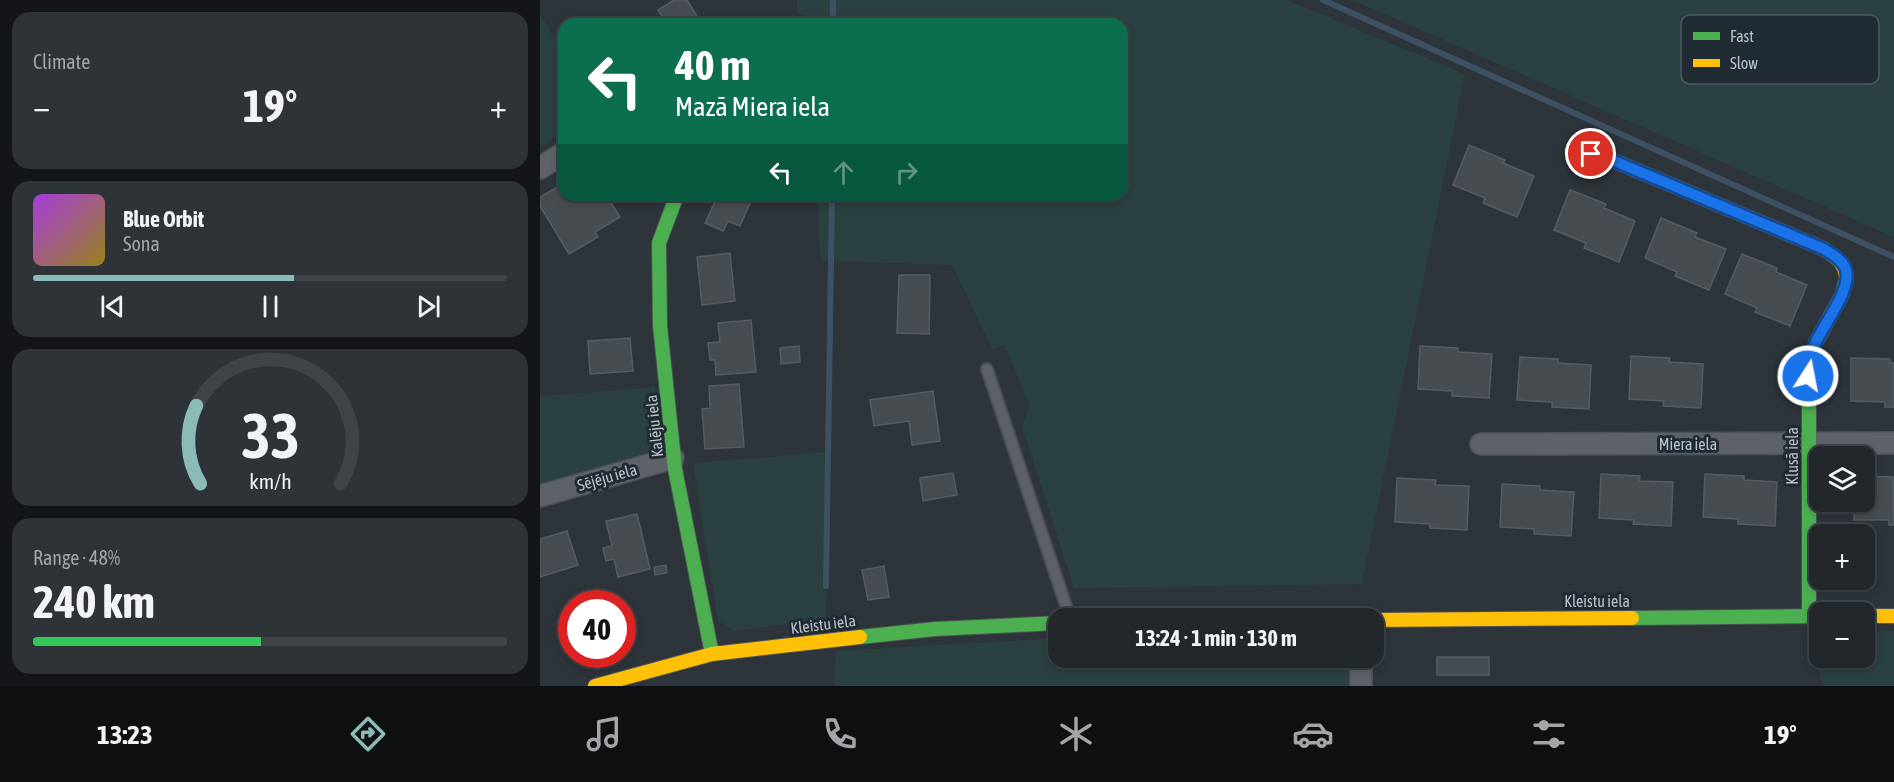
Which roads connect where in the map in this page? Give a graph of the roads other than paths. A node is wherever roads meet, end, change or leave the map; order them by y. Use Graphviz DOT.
graph roads {
  1 [pos="1572,151"];
  2 [pos="558,157"];
  3 [pos="540,168"];
  4 [pos="675,201"];
  5 [pos="987,369"];
  6 [pos="1894,443"];
  7 [pos="1481,444"];
  8 [pos="1808,444"];
  9 [pos="673,458"];
  10 [pos="540,496"];
  11 [pos="1814,602"];
  12 [pos="1067,608"];
  13 [pos="1809,616"];
  14 [pos="1875,616"];
  15 [pos="1894,616"];
  16 [pos="1384,620"];
  17 [pos="1048,624"];
  18 [pos="712,654"];
  19 [pos="1361,668"];
  20 [pos="595,686"];
  21 [pos="1361,686"];
  1 -- 8 [label="street, Klusā iela"];
  2 -- 3 [label="street"];
  4 -- 9 [label="street, Kalēju iela"];
  5 -- 12 [label="lane"];
  6 -- 8 [label="street, Miera iela"];
  7 -- 8 [label="street, Miera iela"];
  8 -- 11 [label="street, Klusā iela"];
  9 -- 10 [label="street, Sējēju iela"];
  9 -- 18 [label="street, Kalēju iela"];
  13 -- 16 [label="street, Kleistu iela"];
  14 -- 15 [label="street"];
  17 -- 18 [label="street, Kleistu iela"];
  18 -- 20 [label="street, Kleistu iela"];
  19 -- 21 [label="street"];
}
